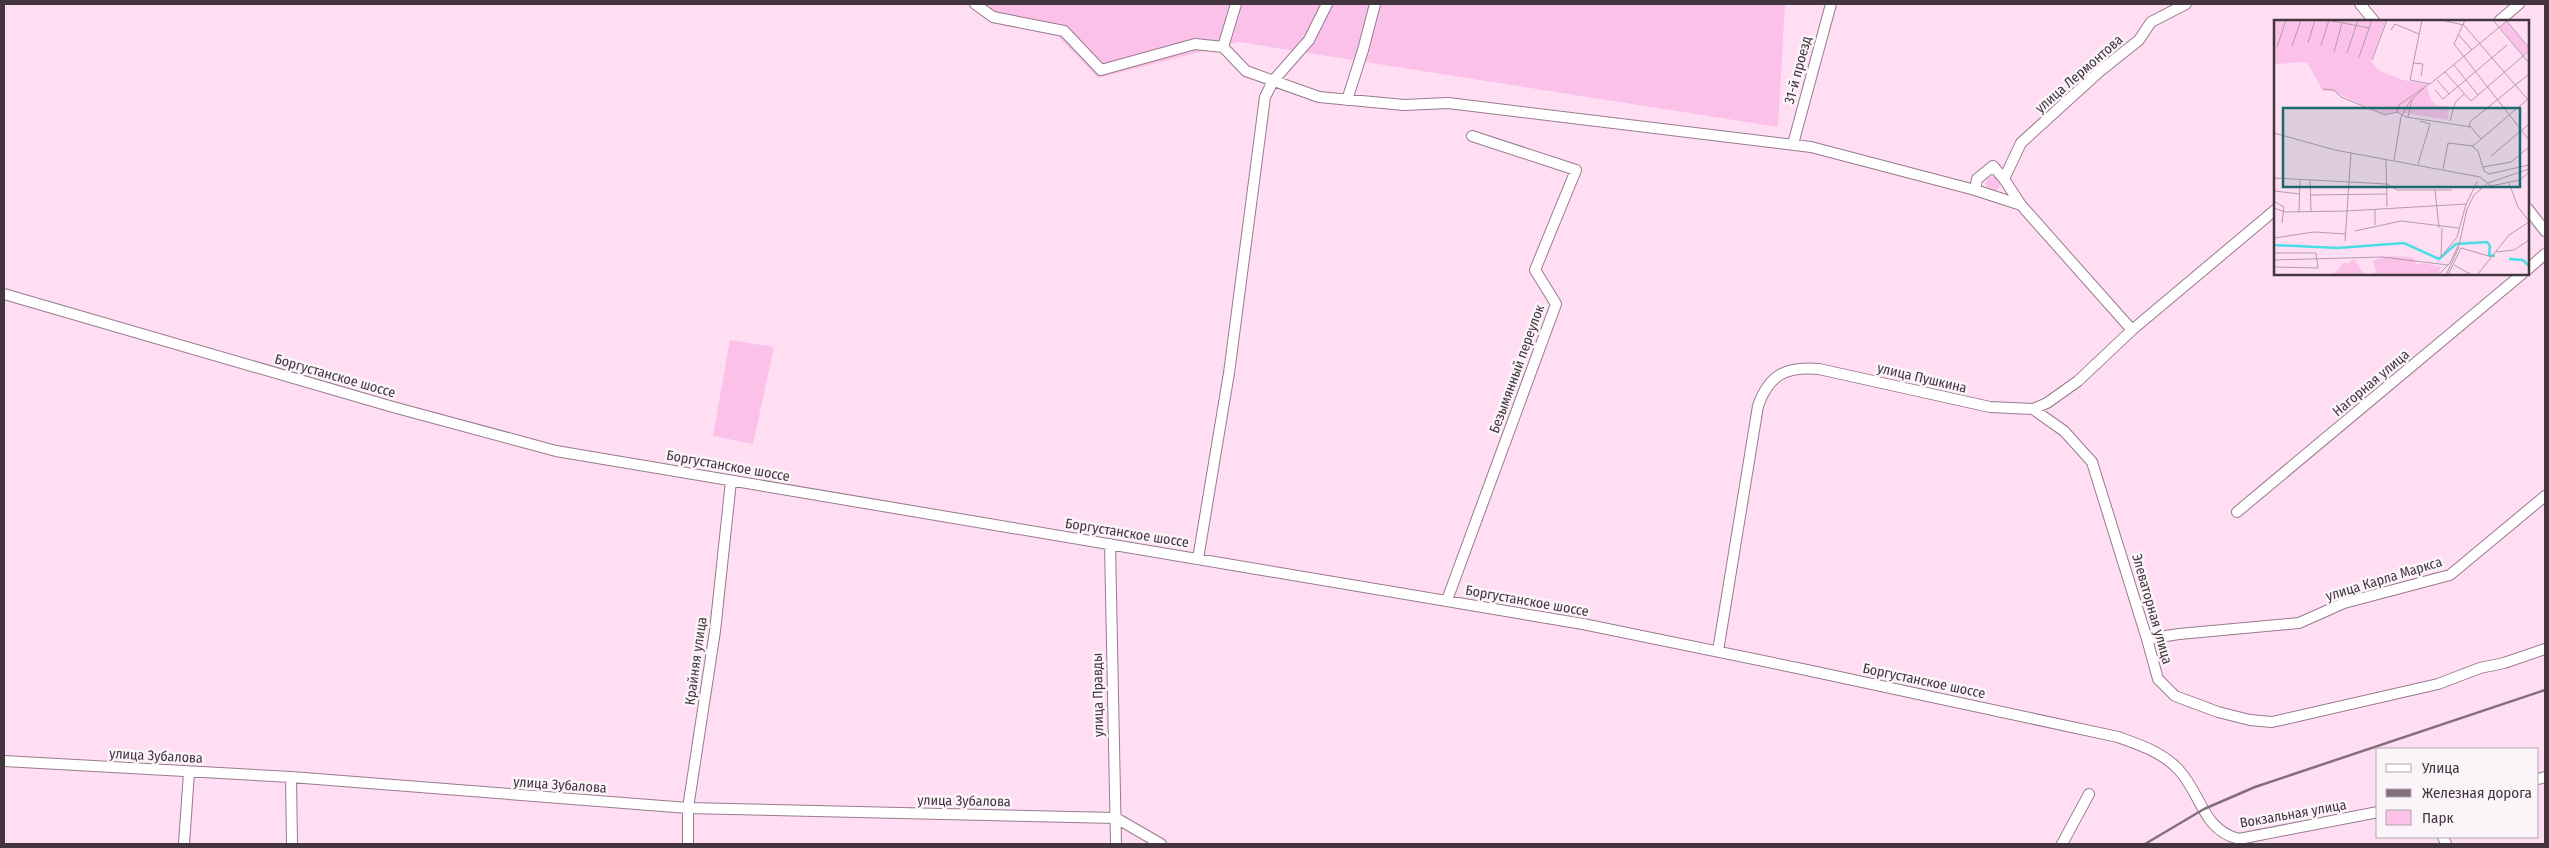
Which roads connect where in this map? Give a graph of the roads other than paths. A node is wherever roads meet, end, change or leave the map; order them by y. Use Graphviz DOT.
graph roads {
  1 [pos="975,4"];
  2 [pos="1236,4"];
  3 [pos="1327,4"];
  4 [pos="1375,4"];
  5 [pos="1830,4"];
  6 [pos="2186,4"];
  7 [pos="2360,4"];
  8 [pos="2519,4"];
  9 [pos="2373,20"];
  10 [pos="2499,20"];
  11 [pos="1223,47"];
  12 [pos="1273,81"];
  13 [pos="1346,100"];
  14 [pos="1472,136"];
  15 [pos="1793,144"];
  16 [pos="2004,179"];
  17 [pos="1975,190"];
  18 [pos="2021,205"];
  19 [pos="2529,210"];
  20 [pos="2274,211"];
  21 [pos="2545,231"];
  22 [pos="2545,254"];
  23 [pos="2529,268"];
  24 [pos="2521,275"];
  25 [pos="4,294"];
  26 [pos="2132,330"];
  27 [pos="2033,409"];
  28 [pos="731,481"];
  29 [pos="2545,496"];
  30 [pos="2237,512"];
  31 [pos="1110,544"];
  32 [pos="1198,559"];
  33 [pos="1447,600"];
  34 [pos="2147,639"];
  35 [pos="2545,649"];
  36 [pos="1718,651"];
  37 [pos="4,761"];
  38 [pos="188,772"];
  39 [pos="292,777"];
  40 [pos="2089,794"];
  41 [pos="688,808"];
  42 [pos="2376,812"];
  43 [pos="1116,818"];
  44 [pos="2216,829"];
  45 [pos="184,844"];
  46 [pos="292,844"];
  47 [pos="688,844"];
  48 [pos="1116,844"];
  49 [pos="1161,844"];
  50 [pos="2062,844"];
  1 -- 11 [label="street"];
  2 -- 11 [label="street"];
  3 -- 12 [label="street"];
  4 -- 13 [label="street"];
  5 -- 15 [label="street, 31-й проезд"];
  6 -- 16 [label="street, улица Лермонтова"];
  7 -- 9 [label="street"];
  8 -- 10 [label="street"];
  11 -- 12 [label="street"];
  12 -- 13 [label="street"];
  12 -- 32 [label="street"];
  13 -- 15 [label="street"];
  14 -- 33 [label="street, Безымянный переулок"];
  15 -- 17 [label="street"];
  16 -- 17 [label="street"];
  16 -- 18 [label="street"];
  17 -- 18 [label="street"];
  18 -- 26 [label="street"];
  19 -- 21 [label="street"];
  20 -- 26 [label="street"];
  22 -- 23 [label="street"];
  24 -- 30 [label="street, Нагорная улица"];
  25 -- 28 [label="street, Боргустанское шоссе"];
  26 -- 27 [label="street"];
  27 -- 34 [label="street, Элеваторная улица"];
  27 -- 36 [label="street, улица Пушкина"];
  28 -- 31 [label="street, Боргустанское шоссе"];
  28 -- 41 [label="street, Крайняя улица"];
  29 -- 34 [label="street, улица Карла Маркса"];
  31 -- 32 [label="street, Боргустанское шоссе"];
  31 -- 43 [label="street, улица Правды"];
  32 -- 33 [label="street, Боргустанское шоссе"];
  33 -- 36 [label="street, Боргустанское шоссе"];
  34 -- 35 [label="street, Элеваторная улица"];
  36 -- 44 [label="street, Боргустанское шоссе"];
  37 -- 38 [label="street, улица Зубалова"];
  38 -- 39 [label="street, улица Зубалова"];
  38 -- 45 [label="street"];
  39 -- 41 [label="street, улица Зубалова"];
  39 -- 46 [label="street"];
  40 -- 50 [label="street"];
  41 -- 43 [label="street, улица Зубалова"];
  41 -- 47 [label="street, Крайняя улица"];
  42 -- 44 [label="street, Вокзальная улица"];
  43 -- 48 [label="street, улица Правды"];
  43 -- 49 [label="street"];
}
